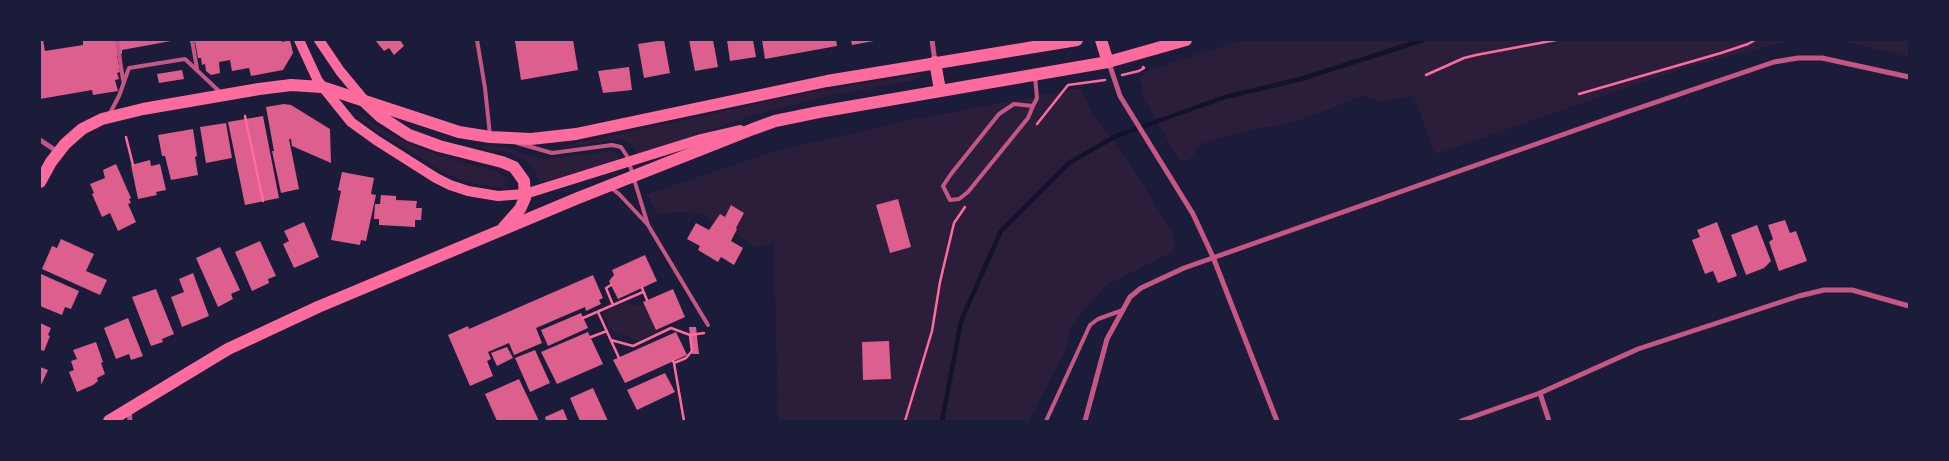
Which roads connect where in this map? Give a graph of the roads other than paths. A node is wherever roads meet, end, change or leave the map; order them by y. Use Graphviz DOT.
graph roads {
  1 [pos="117,40"];
  2 [pos="192,40"];
  3 [pos="299,40"];
  4 [pos="319,40"];
  5 [pos="477,40"];
  6 [pos="932,40"];
  7 [pos="1078,40"];
  8 [pos="1101,40"];
  9 [pos="1186,40"];
  10 [pos="935,62"];
  11 [pos="1108,62"];
  12 [pos="197,69"];
  13 [pos="1034,74"];
  14 [pos="1909,77"];
  15 [pos="124,81"];
  16 [pos="322,87"];
  17 [pos="940,90"];
  18 [pos="223,95"];
  19 [pos="364,100"];
  20 [pos="1033,106"];
  21 [pos="108,117"];
  22 [pos="775,122"];
  23 [pos="490,137"];
  24 [pos="506,139"];
  25 [pos="40,140"];
  26 [pos="58,152"];
  27 [pos="629,163"];
  28 [pos="633,176"];
  29 [pos="40,182"];
  30 [pos="607,186"];
  31 [pos="525,194"];
  32 [pos="648,225"];
  33 [pos="500,230"];
  34 [pos="1213,257"];
  35 [pos="1909,306"];
  36 [pos="1122,310"];
  37 [pos="708,325"];
  38 [pos="1540,393"];
  39 [pos="130,415"];
  40 [pos="109,421"];
  41 [pos="1046,421"];
  42 [pos="1085,421"];
  43 [pos="1277,421"];
  44 [pos="1461,421"];
  45 [pos="1549,421"];
  1 -- 15 [label="lane"];
  2 -- 12 [label="lane"];
  3 -- 16 [label="main road"];
  4 -- 19 [label="main road"];
  5 -- 23 [label="lane"];
  6 -- 10 [label="street"];
  7 -- 10 [label="main road"];
  8 -- 11 [label="main road"];
  9 -- 11 [label="main road"];
  10 -- 17 [label="main road"];
  10 -- 24 [label="main road"];
  11 -- 13 [label="main road"];
  11 -- 34 [label="street"];
  12 -- 15 [label="lane"];
  12 -- 18 [label="lane"];
  13 -- 17 [label="main road"];
  13 -- 20 [label="lane"];
  14 -- 34 [label="street"];
  15 -- 21 [label="lane"];
  16 -- 18 [label="main road"];
  16 -- 19 [label="main road"];
  16 -- 31 [label="main road"];
  17 -- 22 [label="main road"];
  18 -- 21 [label="main road"];
  19 -- 23 [label="main road"];
  19 -- 31 [label="main road"];
  20 -- 20 [label="lane"];
  21 -- 26 [label="main road"];
  22 -- 27 [label="main road"];
  22 -- 28 [label="main road"];
  23 -- 24 [label="main road"];
  24 -- 27 [label="lane"];
  25 -- 26 [label="street"];
  26 -- 29 [label="main road"];
  27 -- 28 [label="lane"];
  27 -- 31 [label="main road"];
  28 -- 30 [label="main road"];
  28 -- 32 [label="lane"];
  30 -- 32 [label="lane"];
  30 -- 33 [label="main road"];
  31 -- 33 [label="main road"];
  32 -- 37 [label="lane"];
  33 -- 39 [label="main road"];
  34 -- 36 [label="street"];
  34 -- 43 [label="street"];
  35 -- 38 [label="street"];
  36 -- 41 [label="lane"];
  36 -- 42 [label="street"];
  38 -- 44 [label="street"];
  38 -- 45 [label="street"];
  39 -- 40 [label="main road"];
}
